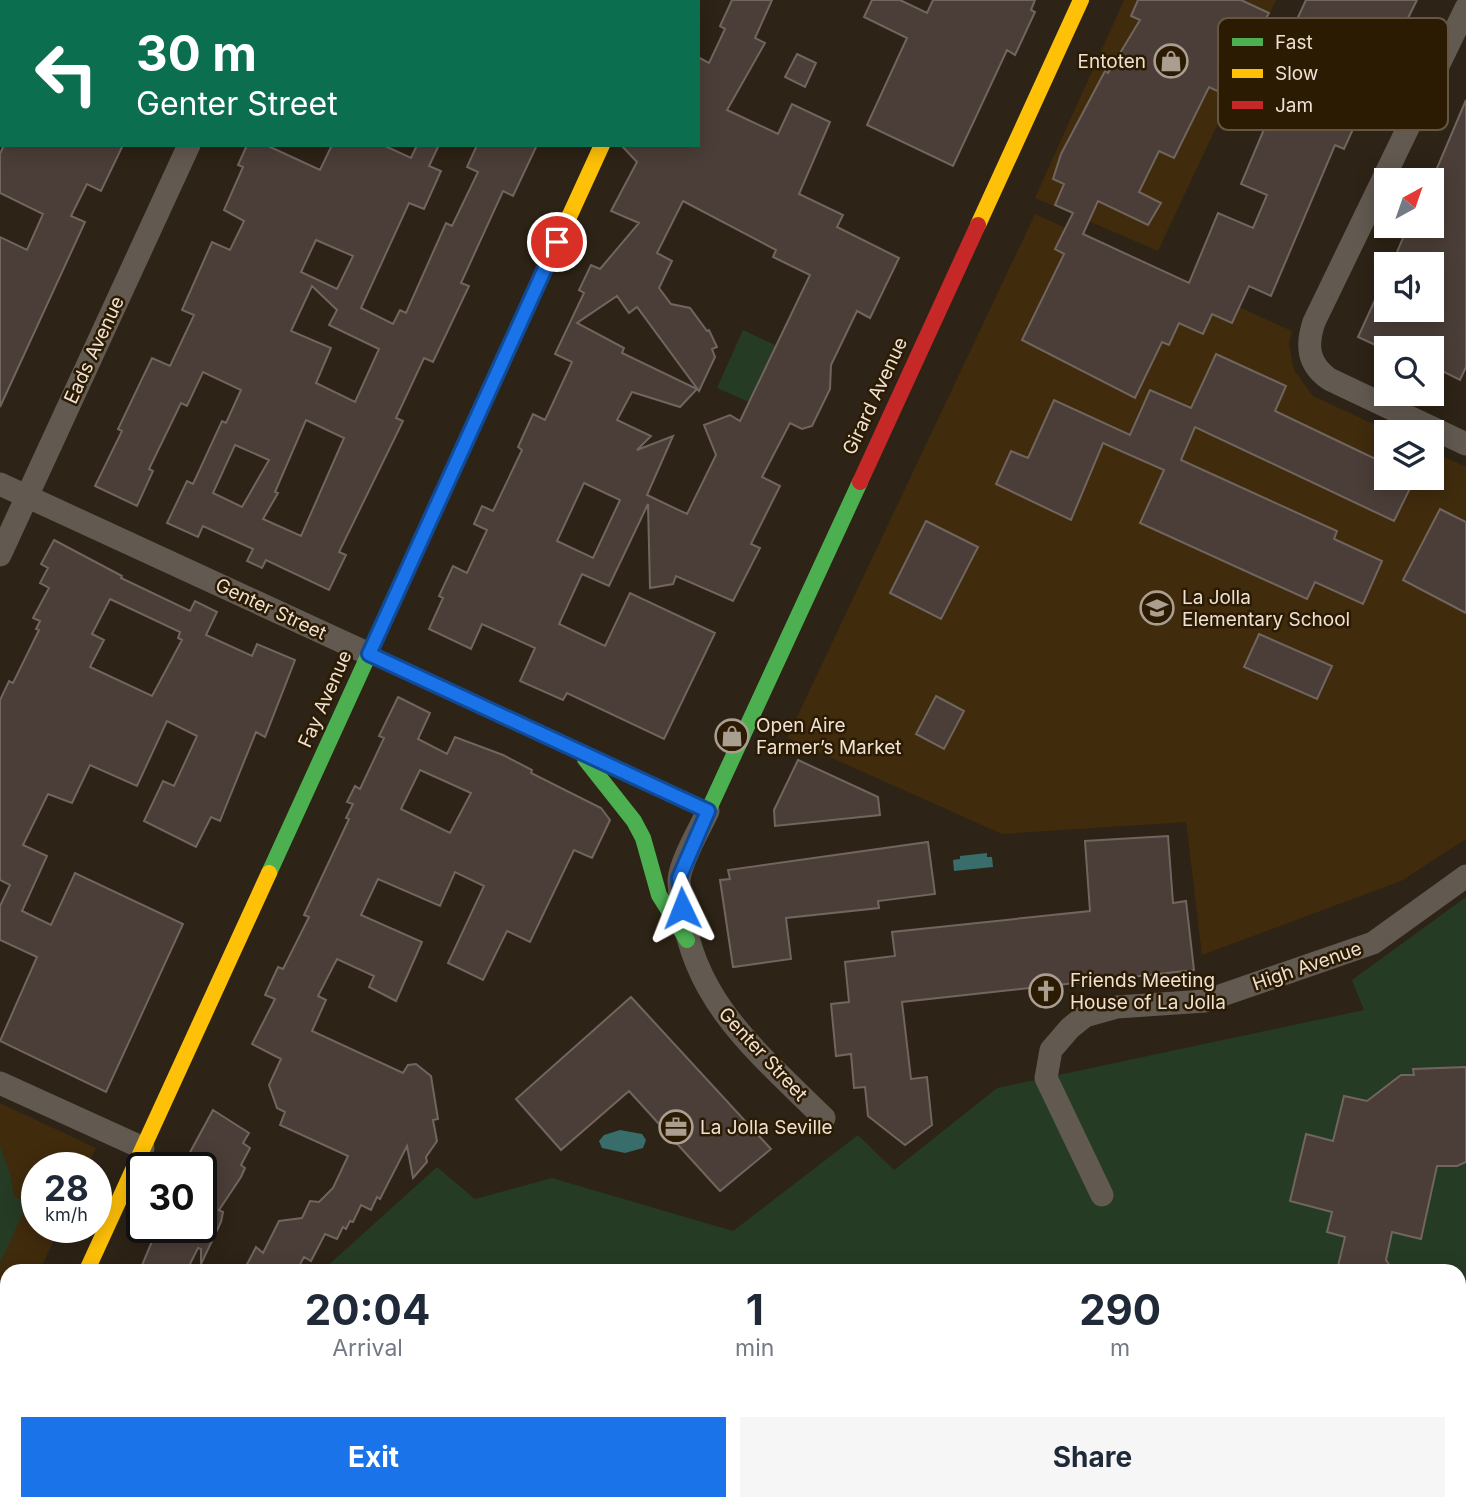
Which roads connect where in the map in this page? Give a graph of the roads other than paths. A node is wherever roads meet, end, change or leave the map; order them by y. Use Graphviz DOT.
graph roads {
  1 [pos="1081,0"];
  2 [pos="1466,8"];
  3 [pos="1448,45"];
  4 [pos="1407,130"];
  5 [pos="188,147"];
  6 [pos="601,147"];
  7 [pos="1466,444"];
  8 [pos="0,484"];
  9 [pos="27,496"];
  10 [pos="0,555"];
  11 [pos="369,654"];
  12 [pos="576,750"];
  13 [pos="708,811"];
  14 [pos="1466,876"];
  15 [pos="687,940"];
  16 [pos="0,1083"];
  17 [pos="824,1118"];
  18 [pos="143,1148"];
  19 [pos="1102,1195"];
  20 [pos="90,1264"];
  1 -- 13 [label="street, Girard Avenue"];
  2 -- 3 [label="street"];
  4 -- 7 [label="street"];
  5 -- 9 [label="street, Eads Avenue"];
  6 -- 11 [label="street, Fay Avenue"];
  8 -- 9 [label="street, Genter Street"];
  9 -- 10 [label="street, Eads Avenue"];
  9 -- 11 [label="street, Genter Street"];
  11 -- 12 [label="street, Genter Street"];
  11 -- 18 [label="street, Fay Avenue"];
  12 -- 13 [label="street, Genter Street"];
  12 -- 15 [label="street"];
  13 -- 15 [label="street, Genter Street"];
  14 -- 19 [label="street, High Avenue"];
  15 -- 17 [label="street, Genter Street"];
  16 -- 18 [label="street"];
  18 -- 20 [label="street, Fay Avenue"];
}
